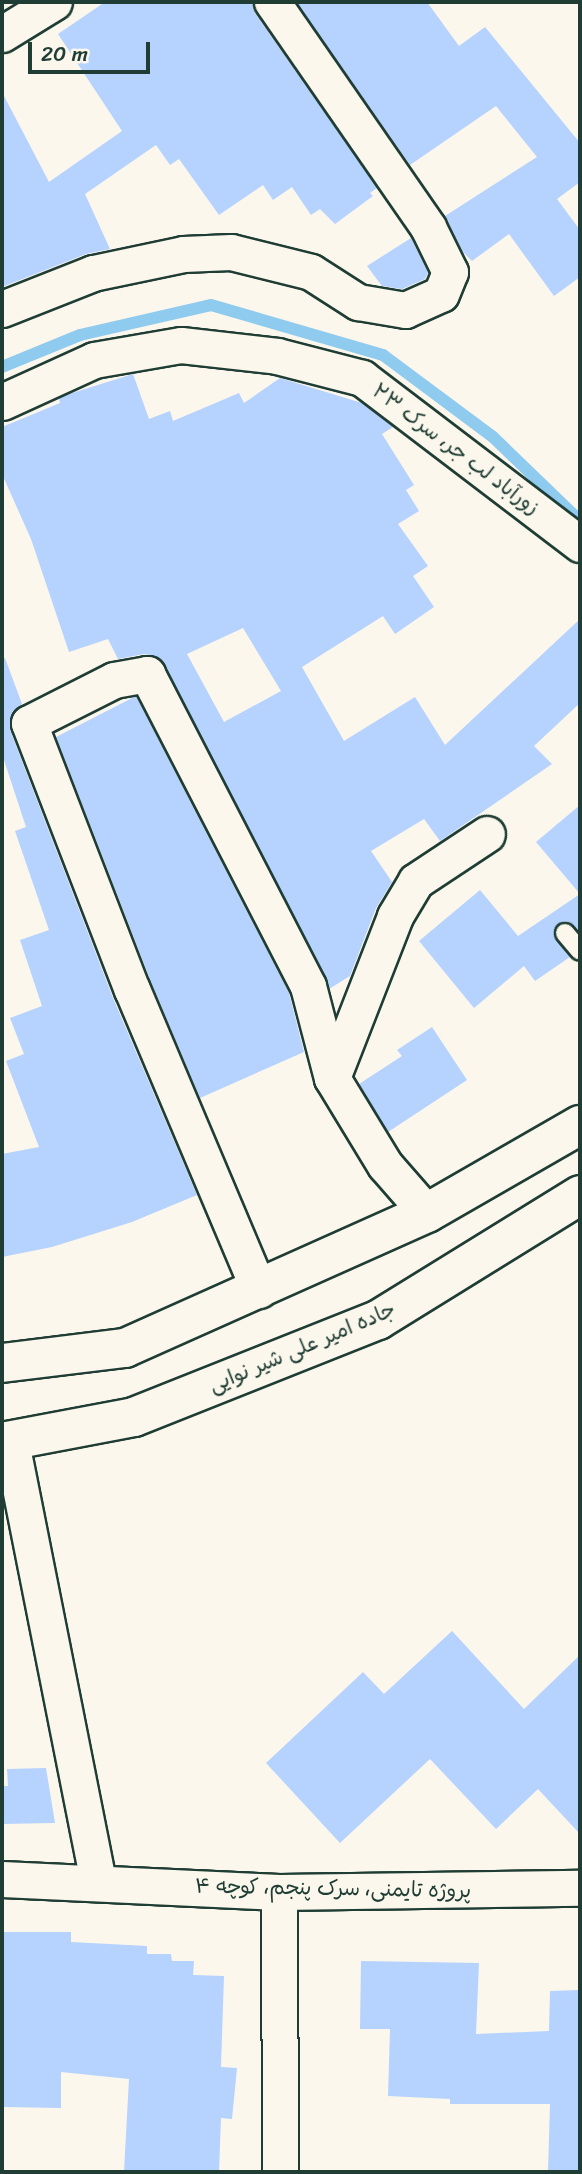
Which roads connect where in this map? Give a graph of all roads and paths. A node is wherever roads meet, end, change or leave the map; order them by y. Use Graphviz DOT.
graph roads {
  1 [pos="272,2"];
  2 [pos="2,309"];
  3 [pos="2,402"];
  4 [pos="580,544"];
  5 [pos="487,834"];
  6 [pos="565,933"];
  7 [pos="580,951"];
  8 [pos="331,1078"];
  9 [pos="580,1125"];
  10 [pos="580,1195"];
  11 [pos="427,1213"];
  12 [pos="259,1290"];
  13 [pos="2,1363"];
  14 [pos="6,1442"];
  15 [pos="2,1879"];
  16 [pos="98,1881"];
  17 [pos="580,1888"];
  18 [pos="279,1892"];
  19 [pos="280,2172"];
  1 -- 2 [label="street"];
  3 -- 4 [label="street, زورآباد لب جر، سرک ۲۳"];
  5 -- 8 [label="street"];
  6 -- 7 [label="lane"];
  8 -- 11 [label="street"];
  8 -- 12 [label="street"];
  9 -- 11 [label="main road"];
  10 -- 14 [label="main road, جاده امیر علی شیر نوایی"];
  11 -- 12 [label="main road"];
  12 -- 13 [label="main road"];
  14 -- 16 [label="street"];
  15 -- 16 [label="street, پروژه تایمنی، سرک پنجم، کوچه ۴"];
  16 -- 18 [label="street, پروژه تایمنی، سرک پنجم، کوچه ۴"];
  17 -- 18 [label="street, پروژه تایمنی، سرک پنجم، کوچه ۴"];
  18 -- 19 [label="street"];
}
